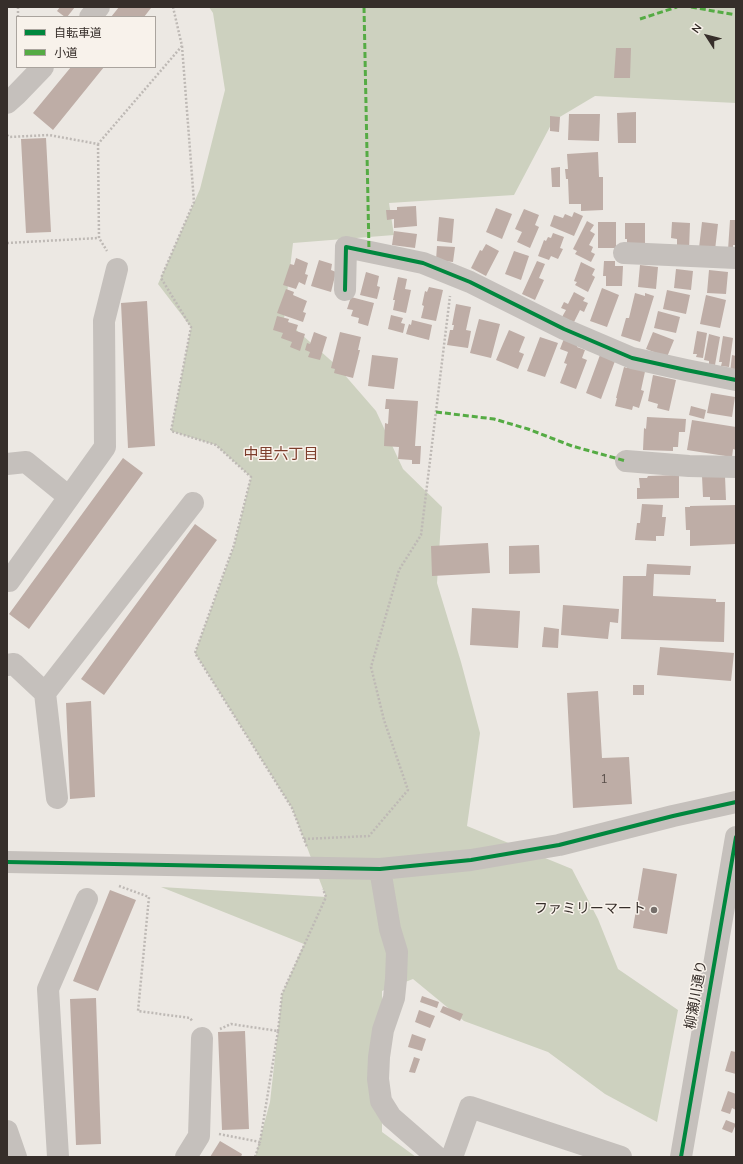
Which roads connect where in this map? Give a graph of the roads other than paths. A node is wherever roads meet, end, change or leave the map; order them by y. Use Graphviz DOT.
graph roads {
  1 [pos="100,7"];
  2 [pos="91,16"];
  3 [pos="42,68"];
  4 [pos="7,103"];
  5 [pos="624,253"];
  6 [pos="736,258"];
  7 [pos="117,269"];
  8 [pos="345,290"];
  9 [pos="736,380"];
  10 [pos="626,462"];
  11 [pos="7,464"];
  12 [pos="736,467"];
  13 [pos="69,497"];
  14 [pos="193,503"];
  15 [pos="9,580"];
  16 [pos="7,665"];
  17 [pos="45,693"];
  18 [pos="57,798"];
  19 [pos="736,802"];
  20 [pos="736,837"];
  21 [pos="7,862"];
  22 [pos="380,869"];
  23 [pos="87,899"];
  24 [pos="202,1038"];
  25 [pos="7,1131"];
  26 [pos="16,1157"];
  27 [pos="58,1157"];
  28 [pos="186,1157"];
  29 [pos="437,1157"];
  30 [pos="452,1157"];
  31 [pos="621,1157"];
  32 [pos="681,1157"];
  1 -- 2 [label="street"];
  3 -- 4 [label="street"];
  5 -- 6 [label="street"];
  7 -- 13 [label="street"];
  8 -- 9 [label="street"];
  10 -- 12 [label="street"];
  11 -- 13 [label="street"];
  13 -- 15 [label="street"];
  14 -- 17 [label="street"];
  16 -- 17 [label="street"];
  17 -- 18 [label="street"];
  19 -- 22 [label="street"];
  20 -- 32 [label="street, 柳瀬川通り"];
  21 -- 22 [label="street"];
  22 -- 29 [label="street"];
  23 -- 27 [label="street"];
  24 -- 28 [label="street"];
  25 -- 26 [label="street"];
  30 -- 31 [label="street"];
}
